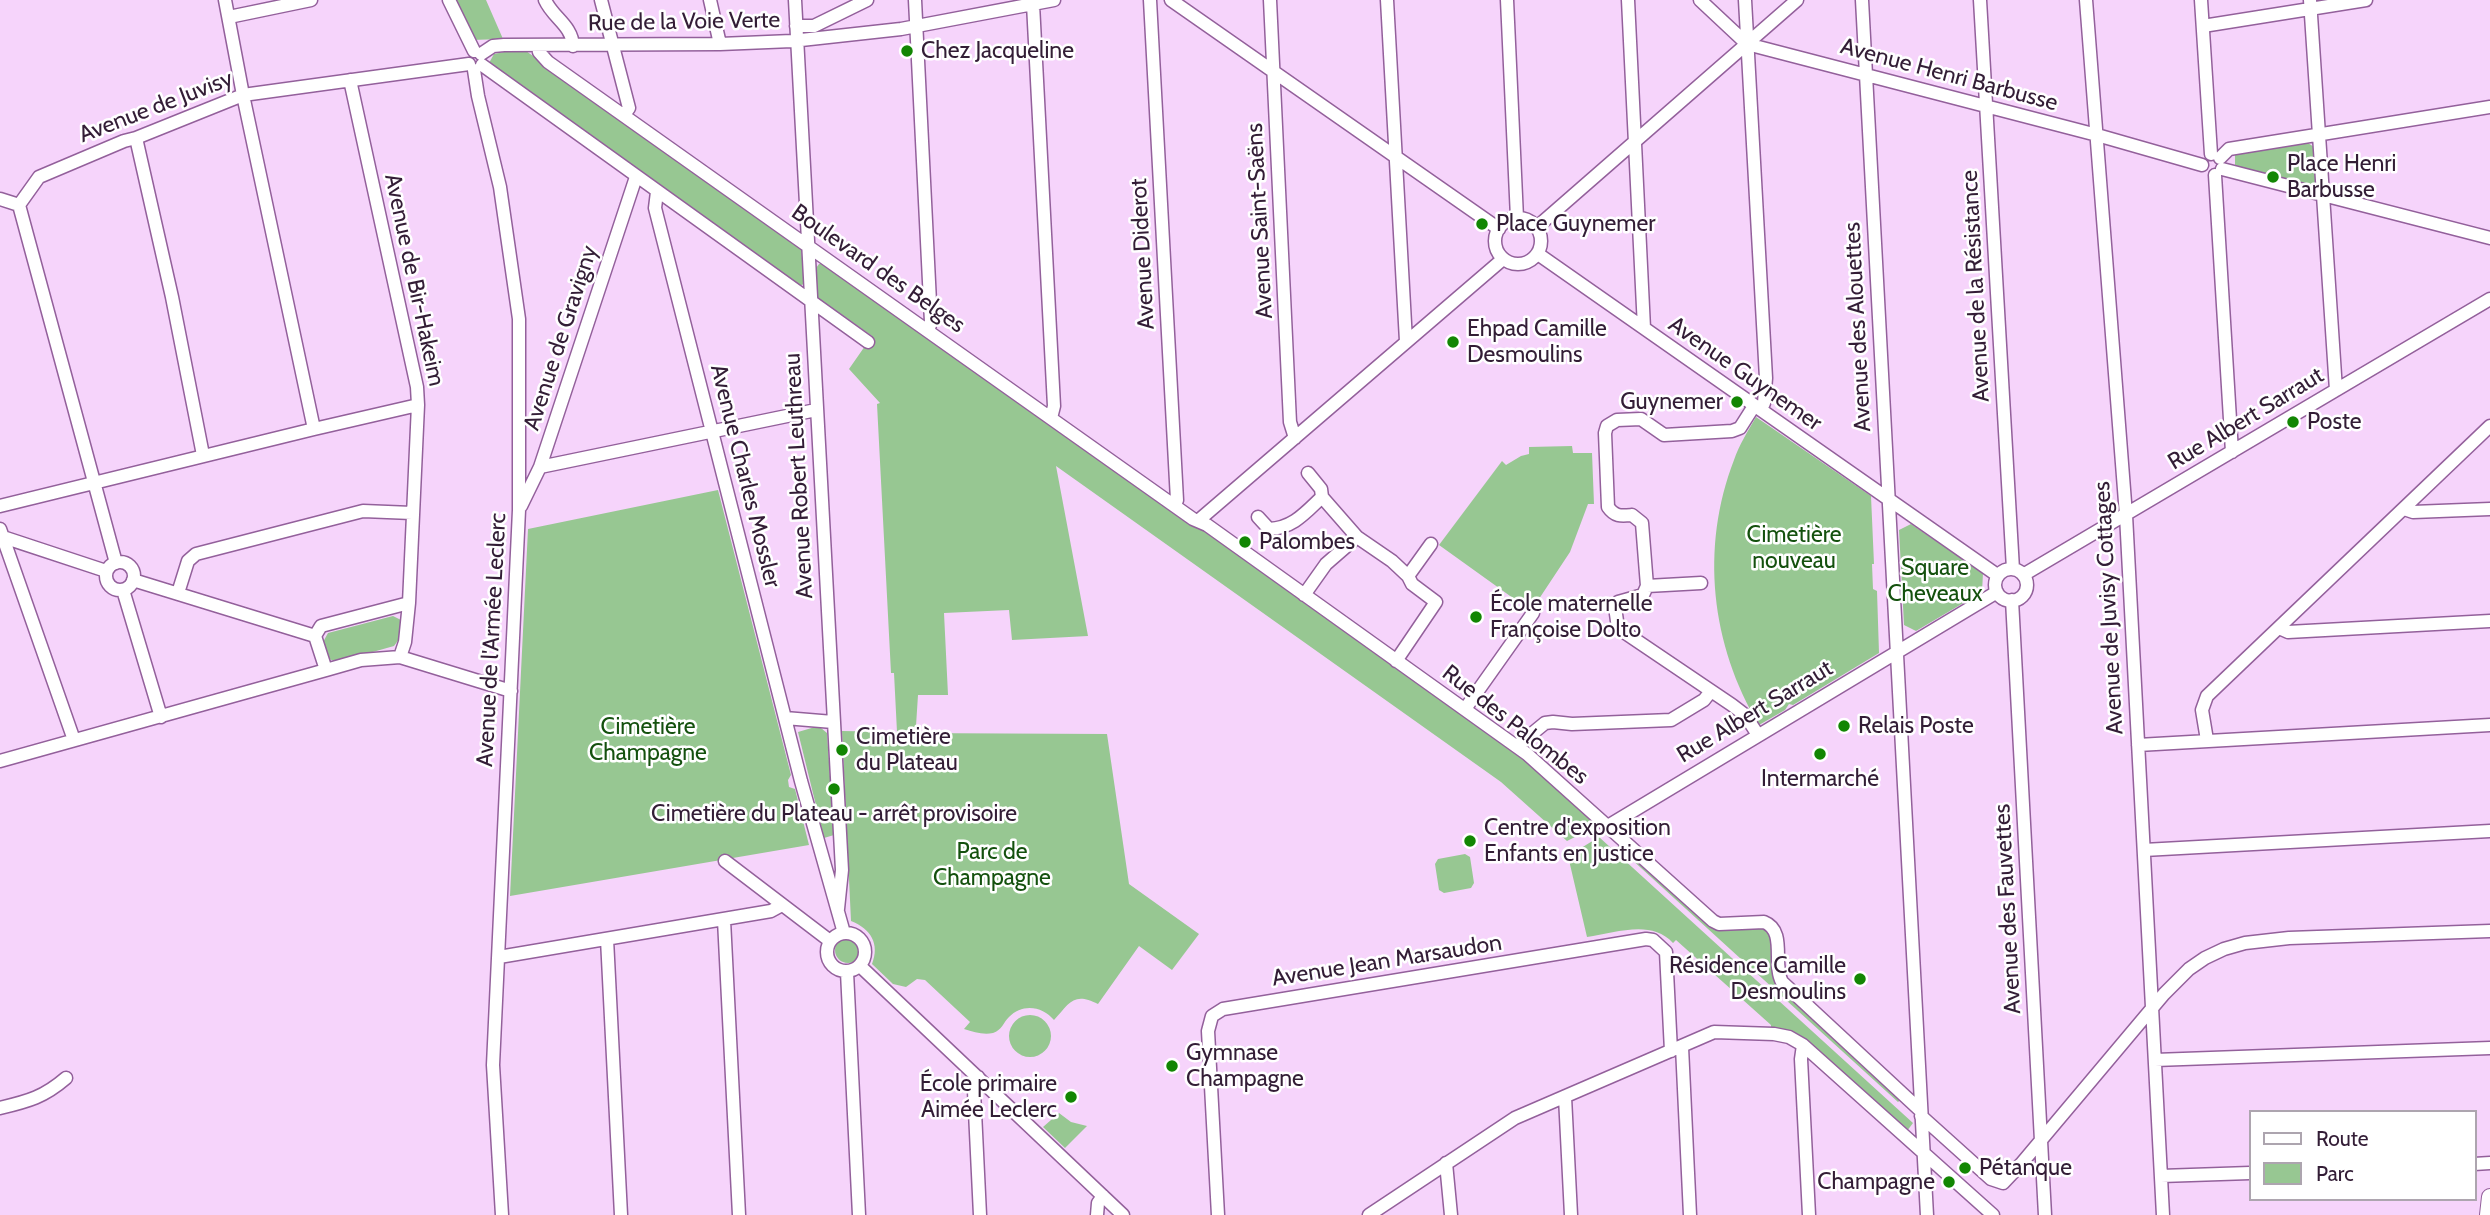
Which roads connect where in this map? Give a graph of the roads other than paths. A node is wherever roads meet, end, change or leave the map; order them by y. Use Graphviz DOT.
graph roads {
  1 [pos="225,0"];
  2 [pos="311,0"];
  3 [pos="449,0"];
  4 [pos="545,0"];
  5 [pos="601,0"];
  6 [pos="710,0"];
  7 [pos="795,0"];
  8 [pos="867,0"];
  9 [pos="915,0"];
  10 [pos="1054,0"];
  11 [pos="1150,0"];
  12 [pos="1171,0"];
  13 [pos="1269,0"];
  14 [pos="1387,0"];
  15 [pos="1507,0"];
  16 [pos="1628,0"];
  17 [pos="1700,0"];
  18 [pos="1745,0"];
  19 [pos="1797,0"];
  20 [pos="1862,0"];
  21 [pos="1980,0"];
  22 [pos="2086,0"];
  23 [pos="2201,0"];
  24 [pos="2366,0"];
  25 [pos="1033,4"];
  26 [pos="2311,4"];
  27 [pos="229,17"];
  28 [pos="796,26"];
  29 [pos="2203,26"];
  30 [pos="916,27"];
  31 [pos="797,40"];
  32 [pos="720,44"];
  33 [pos="1747,44"];
  34 [pos="614,45"];
  35 [pos="538,46"];
  36 [pos="573,46"];
  37 [pos="476,61"];
  38 [pos="1274,71"];
  39 [pos="1866,75"];
  40 [pos="350,80"];
  41 [pos="243,95"];
  42 [pos="1987,107"];
  43 [pos="2490,107"];
  44 [pos="624,115"];
  45 [pos="2097,135"];
  46 [pos="2320,135"];
  47 [pos="136,138"];
  48 [pos="1634,142"];
  49 [pos="1396,155"];
  50 [pos="2217,164"];
  51 [pos="636,177"];
  52 [pos="657,192"];
  53 [pos="2324,195"];
  54 [pos="0,200"];
  55 [pos="19,205"];
  56 [pos="1517,218"];
  57 [pos="1537,227"];
  58 [pos="1499,229"];
  59 [pos="2490,238"];
  60 [pos="808,246"];
  61 [pos="1538,254"];
  62 [pos="1503,259"];
  63 [pos="2490,299"];
  64 [pos="811,301"];
  65 [pos="1644,328"];
  66 [pos="928,331"];
  67 [pos="1406,341"];
  68 [pos="868,342"];
  69 [pos="2336,390"];
  70 [pos="418,405"];
  71 [pos="1757,408"];
  72 [pos="816,410"];
  73 [pos="1051,418"];
  74 [pos="2490,426"];
  75 [pos="314,429"];
  76 [pos="713,432"];
  77 [pos="1295,439"];
  78 [pos="2232,452"];
  79 [pos="204,455"];
  80 [pos="540,467"];
  81 [pos="1308,473"];
  82 [pos="94,483"];
  83 [pos="1322,497"];
  84 [pos="1889,499"];
  85 [pos="1175,505"];
  86 [pos="0,506"];
  87 [pos="2404,509"];
  88 [pos="2490,509"];
  89 [pos="519,510"];
  90 [pos="412,513"];
  91 [pos="2126,515"];
  92 [pos="1258,517"];
  93 [pos="1199,520"];
  94 [pos="1,534"];
  95 [pos="1357,537"];
  96 [pos="1431,544"];
  97 [pos="111,567"];
  98 [pos="2018,572"];
  99 [pos="1997,575"];
  100 [pos="1408,576"];
  101 [pos="133,580"];
  102 [pos="1701,583"];
  103 [pos="1647,586"];
  104 [pos="123,590"];
  105 [pos="1997,592"];
  106 [pos="178,593"];
  107 [pos="1304,595"];
  108 [pos="2012,600"];
  109 [pos="409,604"];
  110 [pos="1533,613"];
  111 [pos="2490,621"];
  112 [pos="2279,628"];
  113 [pos="315,636"];
  114 [pos="1896,652"];
  115 [pos="400,657"];
  116 [pos="1396,661"];
  117 [pos="326,670"];
  118 [pos="512,691"];
  119 [pos="1711,691"];
  120 [pos="1465,709"];
  121 [pos="161,716"];
  122 [pos="786,718"];
  123 [pos="833,722"];
  124 [pos="2490,725"];
  125 [pos="1758,735"];
  126 [pos="74,740"];
  127 [pos="2207,740"];
  128 [pos="2138,745"];
  129 [pos="1517,747"];
  130 [pos="0,761"];
  131 [pos="1608,826"];
  132 [pos="2490,831"];
  133 [pos="2144,850"];
  134 [pos="725,861"];
  135 [pos="782,905"];
  136 [pos="838,909"];
  137 [pos="724,920"];
  138 [pos="2490,931"];
  139 [pos="844,933"];
  140 [pos="607,939"];
  141 [pos="830,941"];
  142 [pos="499,957"];
  143 [pos="860,966"];
  144 [pos="847,972"];
  145 [pos="2152,1009"];
  146 [pos="1803,1045"];
  147 [pos="2490,1048"];
  148 [pos="1676,1049"];
  149 [pos="2155,1060"];
  150 [pos="978,1077"];
  151 [pos="66,1078"];
  152 [pos="1565,1097"];
  153 [pos="0,1108"];
  154 [pos="1921,1114"];
  155 [pos="2041,1141"];
  156 [pos="1924,1152"];
  157 [pos="1446,1163"];
  158 [pos="2021,1164"];
  159 [pos="2248,1173"];
  160 [pos="2042,1174"];
  161 [pos="2161,1176"];
  162 [pos="1103,1196"];
  163 [pos="2490,1198"];
  164 [pos="1985,1212"];
  165 [pos="502,1215"];
  166 [pos="621,1215"];
  167 [pos="739,1215"];
  168 [pos="859,1215"];
  169 [pos="980,1215"];
  170 [pos="1097,1215"];
  171 [pos="1123,1215"];
  172 [pos="1218,1215"];
  173 [pos="1368,1215"];
  174 [pos="1451,1215"];
  175 [pos="1571,1215"];
  176 [pos="1690,1215"];
  177 [pos="1809,1215"];
  178 [pos="1927,1215"];
  179 [pos="2045,1215"];
  180 [pos="2163,1215"];
  181 [pos="2488,1215"];
  1 -- 27 [label="street"];
  2 -- 27 [label="street"];
  3 -- 37 [label="street"];
  4 -- 36 [label="street"];
  5 -- 34 [label="street"];
  6 -- 32 [label="street"];
  7 -- 28 [label="street, Avenue Robert Leuthreau"];
  8 -- 28 [label="street"];
  9 -- 30 [label="street"];
  10 -- 25 [label="street, Rue de la Voie Verte"];
  11 -- 85 [label="street, Avenue Diderot"];
  12 -- 38 [label="street"];
  13 -- 38 [label="street, Avenue Saint-Saëns"];
  14 -- 49 [label="street"];
  15 -- 56 [label="street"];
  16 -- 48 [label="street"];
  17 -- 33 [label="street, Avenue Henri Barbusse"];
  18 -- 33 [label="street"];
  19 -- 33 [label="street"];
  20 -- 39 [label="street, Avenue des Alouettes"];
  21 -- 42 [label="street, Avenue de la Résistance"];
  22 -- 45 [label="street, Avenue de Juvisy Cottages"];
  23 -- 29 [label="street"];
  24 -- 26 [label="street"];
  25 -- 30 [label="street, Rue de la Voie Verte"];
  25 -- 73 [label="street"];
  26 -- 29 [label="street"];
  26 -- 46 [label="street"];
  27 -- 41 [label="street"];
  28 -- 31 [label="street, Avenue Robert Leuthreau"];
  29 -- 50 [label="street"];
  30 -- 31 [label="street, Rue de la Voie Verte"];
  30 -- 66 [label="street"];
  31 -- 32 [label="street, Rue de la Voie Verte"];
  31 -- 60 [label="street, Avenue Robert Leuthreau"];
  32 -- 34 [label="street, Rue de la Voie Verte"];
  33 -- 39 [label="street, Avenue Henri Barbusse"];
  33 -- 48 [label="street"];
  33 -- 71 [label="street"];
  34 -- 36 [label="street, Rue de la Voie Verte"];
  34 -- 44 [label="street"];
  35 -- 36 [label="street, Rue de la Voie Verte"];
  35 -- 37 [label="street, Rue de la Voie Verte"];
  35 -- 44 [label="street, Boulevard des Belges"];
  37 -- 40 [label="street, Avenue de Juvisy"];
  37 -- 51 [label="street"];
  37 -- 89 [label="street, Avenue de l'Armée Leclerc"];
  38 -- 49 [label="street"];
  38 -- 77 [label="street, Avenue Saint-Saëns"];
  39 -- 42 [label="street, Avenue Henri Barbusse"];
  39 -- 84 [label="street, Avenue des Alouettes"];
  40 -- 41 [label="street, Avenue de Juvisy"];
  40 -- 70 [label="street, Avenue de Bir-Hakeim"];
  41 -- 47 [label="street, Avenue de Juvisy"];
  41 -- 75 [label="street"];
  42 -- 45 [label="street, Avenue Henri Barbusse"];
  42 -- 98 [label="street, Avenue de la Résistance"];
  43 -- 46 [label="street"];
  44 -- 60 [label="street, Boulevard des Belges"];
  45 -- 50 [label="street, Avenue Henri Barbusse"];
  45 -- 91 [label="street, Avenue de Juvisy Cottages"];
  46 -- 50 [label="street"];
  46 -- 53 [label="street"];
  47 -- 55 [label="street, Avenue de Juvisy"];
  47 -- 79 [label="street"];
  48 -- 57 [label="street"];
  48 -- 65 [label="street"];
  49 -- 58 [label="street"];
  49 -- 67 [label="street"];
  50 -- 53 [label="street"];
  50 -- 78 [label="street"];
  51 -- 52 [label="street"];
  51 -- 80 [label="street, Avenue de Gravigny"];
  52 -- 64 [label="street"];
  52 -- 76 [label="street, Avenue Charles Mossler"];
  53 -- 59 [label="street"];
  53 -- 69 [label="street"];
  54 -- 55 [label="street"];
  55 -- 82 [label="street"];
  56 -- 57 [label="street"];
  56 -- 58 [label="street"];
  57 -- 61 [label="street"];
  58 -- 62 [label="street"];
  60 -- 64 [label="street, Avenue Robert Leuthreau"];
  60 -- 66 [label="street, Boulevard des Belges"];
  61 -- 62 [label="street"];
  61 -- 65 [label="street, Avenue Guynemer"];
  62 -- 67 [label="street"];
  63 -- 69 [label="street, Rue Albert Sarraut"];
  64 -- 68 [label="street"];
  64 -- 72 [label="street, Avenue Robert Leuthreau"];
  65 -- 71 [label="street, Avenue Guynemer"];
  66 -- 73 [label="street, Boulevard des Belges"];
  67 -- 77 [label="street"];
  69 -- 78 [label="street, Rue Albert Sarraut"];
  70 -- 75 [label="street"];
  70 -- 90 [label="street, Avenue de Bir-Hakeim"];
  71 -- 84 [label="street, Avenue Guynemer"];
  71 -- 103 [label="street"];
  72 -- 76 [label="street"];
  72 -- 123 [label="street, Avenue Robert Leuthreau"];
  73 -- 85 [label="street, Boulevard des Belges"];
  74 -- 87 [label="street"];
  75 -- 79 [label="street"];
  76 -- 80 [label="street"];
  76 -- 122 [label="street, Avenue Charles Mossler"];
  77 -- 93 [label="street"];
  78 -- 91 [label="street, Rue Albert Sarraut"];
  79 -- 82 [label="street"];
  80 -- 89 [label="street, Avenue de Gravigny"];
  81 -- 83 [label="street"];
  82 -- 86 [label="street"];
  82 -- 97 [label="street"];
  83 -- 92 [label="street"];
  83 -- 95 [label="street"];
  84 -- 99 [label="street, Avenue Guynemer"];
  84 -- 114 [label="street, Avenue des Alouettes"];
  85 -- 93 [label="street, Boulevard des Belges"];
  87 -- 88 [label="street"];
  87 -- 112 [label="street"];
  89 -- 118 [label="street, Avenue de l'Armée Leclerc"];
  90 -- 106 [label="street"];
  90 -- 109 [label="street, Avenue de Bir-Hakeim"];
  91 -- 98 [label="street, Rue Albert Sarraut"];
  91 -- 128 [label="street, Avenue de Juvisy Cottages"];
  93 -- 107 [label="street, Rue des Palombes"];
  94 -- 97 [label="street"];
  94 -- 126 [label="street"];
  95 -- 100 [label="street"];
  95 -- 107 [label="street"];
  96 -- 100 [label="street"];
  97 -- 101 [label="street"];
  97 -- 104 [label="street"];
  98 -- 99 [label="street"];
  98 -- 108 [label="street"];
  99 -- 105 [label="street"];
  100 -- 116 [label="street"];
  101 -- 104 [label="street"];
  101 -- 106 [label="street"];
  102 -- 103 [label="street"];
  103 -- 119 [label="street"];
  104 -- 121 [label="street"];
  105 -- 108 [label="street"];
  105 -- 114 [label="street, Rue Albert Sarraut"];
  106 -- 113 [label="street"];
  107 -- 116 [label="street, Rue des Palombes"];
  108 -- 155 [label="street, Avenue des Fauvettes"];
  109 -- 113 [label="street"];
  109 -- 115 [label="street, Avenue de Bir-Hakeim"];
  110 -- 120 [label="street"];
  111 -- 112 [label="street"];
  112 -- 127 [label="street"];
  113 -- 117 [label="street"];
  114 -- 125 [label="street, Rue Albert Sarraut"];
  114 -- 154 [label="street, Avenue des Alouettes"];
  115 -- 117 [label="street"];
  115 -- 118 [label="street"];
  116 -- 120 [label="street, Rue des Palombes"];
  117 -- 121 [label="street"];
  118 -- 142 [label="street, Avenue de l'Armée Leclerc"];
  119 -- 125 [label="street"];
  119 -- 129 [label="street"];
  120 -- 129 [label="street, Rue des Palombes"];
  121 -- 126 [label="street"];
  122 -- 123 [label="street"];
  122 -- 136 [label="street, Avenue Charles Mossler"];
  123 -- 136 [label="street, Avenue Robert Leuthreau"];
  124 -- 127 [label="street"];
  125 -- 131 [label="street, Rue Albert Sarraut"];
  126 -- 130 [label="street"];
  127 -- 128 [label="street"];
  128 -- 133 [label="street, Avenue de Juvisy Cottages"];
  129 -- 131 [label="street, Rue des Palombes"];
  131 -- 154 [label="street, Rue des Palombes"];
  132 -- 133 [label="street"];
  133 -- 145 [label="street, Avenue de Juvisy Cottages"];
  134 -- 135 [label="street"];
  135 -- 137 [label="street"];
  135 -- 141 [label="street"];
  136 -- 139 [label="street, Avenue Charles Mossler"];
  137 -- 140 [label="street"];
  137 -- 167 [label="street"];
  138 -- 145 [label="street"];
  139 -- 141 [label="street"];
  139 -- 143 [label="street"];
  140 -- 142 [label="street"];
  140 -- 166 [label="street"];
  141 -- 144 [label="street"];
  142 -- 165 [label="street, Avenue de l'Armée Leclerc"];
  143 -- 144 [label="street"];
  143 -- 150 [label="street"];
  144 -- 168 [label="street"];
  145 -- 149 [label="street, Avenue de Juvisy Cottages"];
  145 -- 155 [label="street"];
  146 -- 148 [label="street"];
  146 -- 156 [label="street"];
  146 -- 177 [label="street"];
  147 -- 149 [label="street"];
  148 -- 152 [label="street"];
  148 -- 172 [label="street, Avenue Jean Marsaudon"];
  148 -- 176 [label="street"];
  149 -- 161 [label="street, Avenue de Juvisy Cottages"];
  150 -- 162 [label="street"];
  150 -- 169 [label="street"];
  151 -- 153 [label="street"];
  152 -- 157 [label="street"];
  152 -- 175 [label="street"];
  154 -- 156 [label="street, Avenue des Alouettes"];
  154 -- 158 [label="street, Rue des Palombes"];
  155 -- 158 [label="street"];
  155 -- 160 [label="street, Avenue des Fauvettes"];
  156 -- 164 [label="street"];
  156 -- 178 [label="street, Avenue des Alouettes"];
  157 -- 173 [label="street"];
  157 -- 174 [label="street"];
  158 -- 160 [label="street"];
  159 -- 161 [label="street"];
  160 -- 179 [label="street, Avenue des Fauvettes"];
  161 -- 180 [label="street, Avenue de Juvisy Cottages"];
  162 -- 170 [label="street"];
  162 -- 171 [label="street"];
  163 -- 181 [label="main road"];
}
